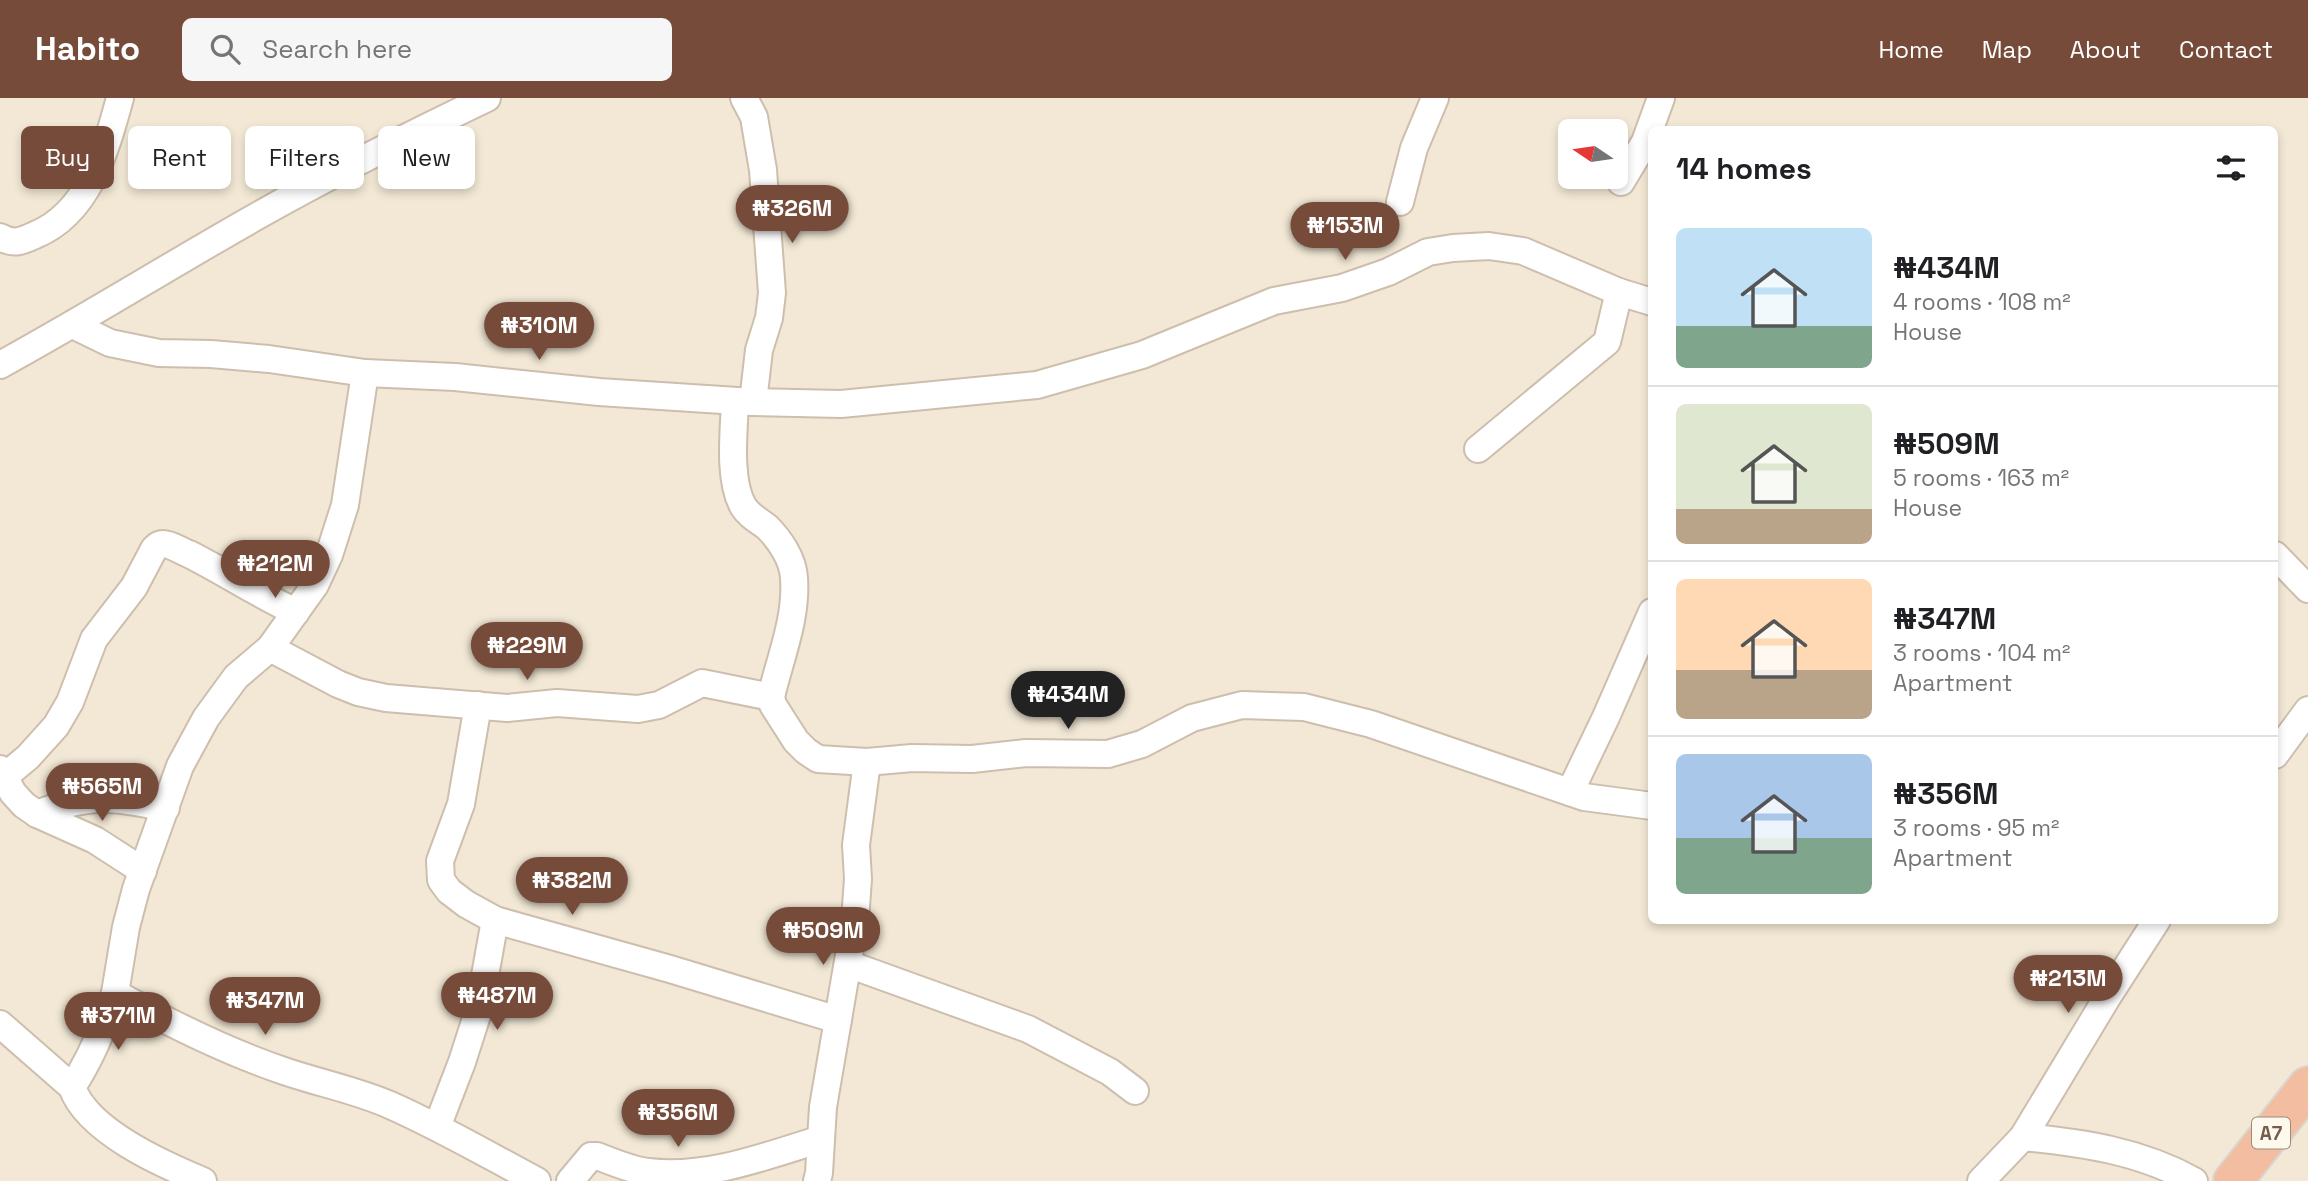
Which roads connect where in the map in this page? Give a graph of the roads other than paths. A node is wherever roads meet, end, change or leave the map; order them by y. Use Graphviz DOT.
graph roads {
  1 [pos="120,98"];
  2 [pos="487,98"];
  3 [pos="744,98"];
  4 [pos="1434,98"];
  5 [pos="1661,98"];
  6 [pos="1651,126"];
  7 [pos="1648,134"];
  8 [pos="1628,170"];
  9 [pos="1400,202"];
  10 [pos="0,237"];
  11 [pos="1619,292"];
  12 [pos="1648,301"];
  13 [pos="73,325"];
  14 [pos="0,365"];
  15 [pos="365,373"];
  16 [pos="744,402"];
  17 [pos="1478,449"];
  18 [pos="2278,558"];
  19 [pos="2308,589"];
  20 [pos="296,612"];
  21 [pos="1648,621"];
  22 [pos="270,648"];
  23 [pos="771,698"];
  24 [pos="478,705"];
  25 [pos="2308,710"];
  26 [pos="2278,751"];
  27 [pos="867,762"];
  28 [pos="2,773"];
  29 [pos="1570,792"];
  30 [pos="1648,805"];
  31 [pos="166,808"];
  32 [pos="37,814"];
  33 [pos="143,871"];
  34 [pos="495,920"];
  35 [pos="2149,924"];
  36 [pos="848,964"];
  37 [pos="115,993"];
  38 [pos="838,1020"];
  39 [pos="0,1024"];
  40 [pos="2308,1086"];
  41 [pos="72,1087"];
  42 [pos="1135,1091"];
  43 [pos="2308,1110"];
  44 [pos="437,1127"];
  45 [pos="2023,1137"];
  46 [pos="821,1139"];
  47 [pos="825,1179"];
  48 [pos="203,1181"];
  49 [pos="537,1181"];
  50 [pos="570,1181"];
  51 [pos="1981,1181"];
  52 [pos="2194,1181"];
  53 [pos="2233,1181"];
  54 [pos="2253,1181"];
  1 -- 10 [label="street"];
  2 -- 13 [label="street"];
  3 -- 16 [label="street"];
  4 -- 9 [label="street"];
  5 -- 6 [label="street"];
  7 -- 8 [label="street"];
  11 -- 12 [label="street"];
  11 -- 16 [label="street"];
  11 -- 17 [label="street"];
  13 -- 14 [label="street"];
  13 -- 15 [label="street"];
  15 -- 16 [label="street"];
  15 -- 20 [label="street"];
  16 -- 23 [label="street"];
  18 -- 19 [label="street"];
  20 -- 22 [label="street"];
  20 -- 28 [label="street"];
  21 -- 29 [label="street"];
  22 -- 24 [label="street"];
  22 -- 31 [label="street"];
  23 -- 24 [label="street"];
  23 -- 27 [label="street"];
  24 -- 34 [label="street"];
  25 -- 26 [label="street"];
  27 -- 29 [label="street"];
  27 -- 36 [label="street"];
  28 -- 32 [label="street"];
  29 -- 30 [label="street"];
  31 -- 32 [label="street"];
  31 -- 33 [label="street"];
  32 -- 33 [label="street"];
  33 -- 37 [label="street"];
  34 -- 38 [label="street"];
  34 -- 44 [label="street"];
  35 -- 45 [label="street"];
  36 -- 38 [label="street"];
  36 -- 42 [label="street"];
  37 -- 41 [label="street"];
  37 -- 44 [label="street"];
  38 -- 46 [label="street"];
  39 -- 41 [label="street"];
  40 -- 53 [label="highway, A7"];
  41 -- 48 [label="street"];
  43 -- 54 [label="highway, A7"];
  44 -- 49 [label="street"];
  45 -- 51 [label="street"];
  45 -- 52 [label="street"];
  46 -- 47 [label="street"];
  46 -- 50 [label="street"];
}
